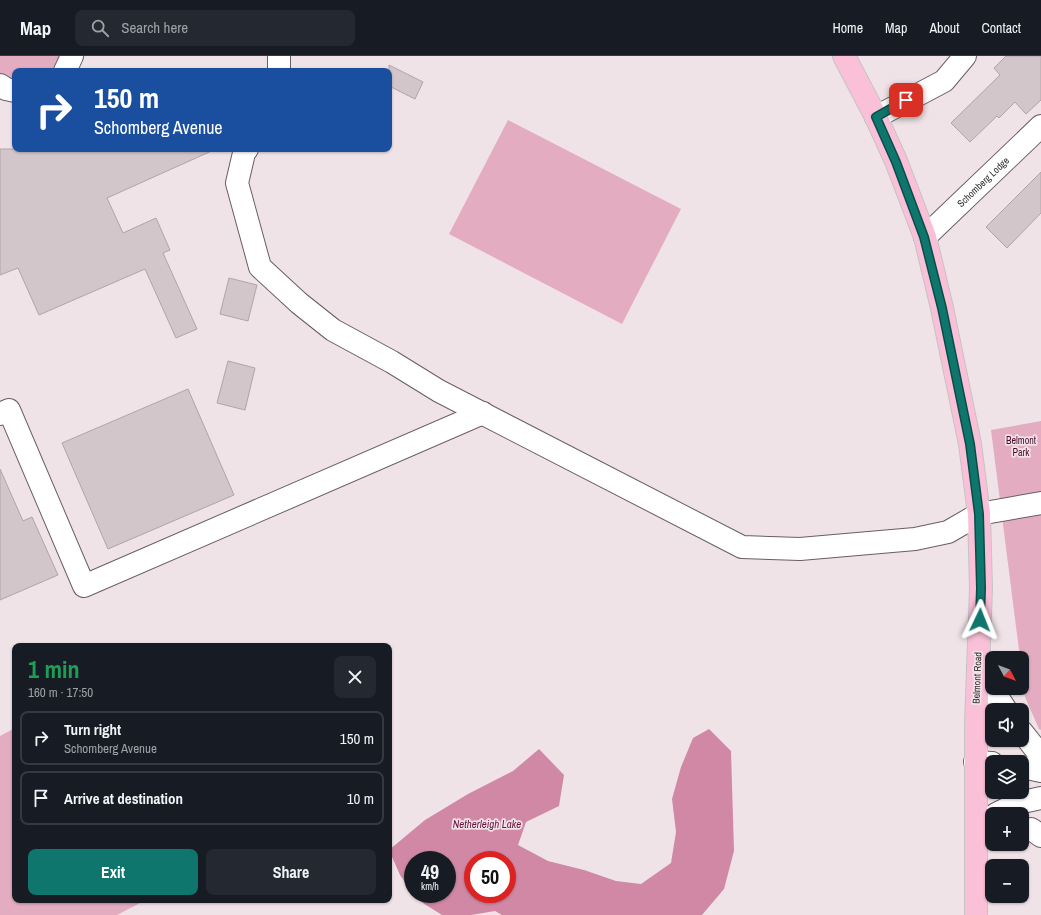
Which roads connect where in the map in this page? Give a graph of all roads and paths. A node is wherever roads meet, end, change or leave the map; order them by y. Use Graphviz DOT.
graph roads {
  1 [pos="72,56"];
  2 [pos="279,56"];
  3 [pos="844,56"];
  4 [pos="965,56"];
  5 [pos="66,68"];
  6 [pos="279,68"];
  7 [pos="0,85"];
  8 [pos="12,90"];
  9 [pos="876,117"];
  10 [pos="1041,126"];
  11 [pos="245,152"];
  12 [pos="924,237"];
  13 [pos="483,413"];
  14 [pos="0,414"];
  15 [pos="1041,503"];
  16 [pos="979,514"];
  17 [pos="978,668"];
  18 [pos="1001,703"];
  19 [pos="1029,741"];
  20 [pos="1041,756"];
  21 [pos="984,762"];
  22 [pos="1029,768"];
  23 [pos="1041,771"];
  24 [pos="1041,798"];
  25 [pos="1010,807"];
  26 [pos="984,821"];
  27 [pos="976,915"];
  1 -- 5 [label="street"];
  2 -- 6 [label="street"];
  3 -- 9 [label="main road, Belmont Road"];
  4 -- 9 [label="street"];
  7 -- 8 [label="street"];
  9 -- 12 [label="main road, Belmont Road"];
  10 -- 12 [label="street, Schomberg Lodge"];
  11 -- 13 [label="street"];
  12 -- 16 [label="main road, Belmont Road"];
  13 -- 14 [label="street"];
  13 -- 16 [label="street"];
  15 -- 16 [label="street"];
  16 -- 17 [label="main road, Belmont Road"];
  17 -- 18 [label="street"];
  17 -- 21 [label="main road, Belmont Road"];
  19 -- 20 [label="street"];
  21 -- 26 [label="main road, Belmont Road"];
  22 -- 23 [label="street"];
  24 -- 25 [label="street"];
  26 -- 27 [label="main road, Belmont Road"];
}
